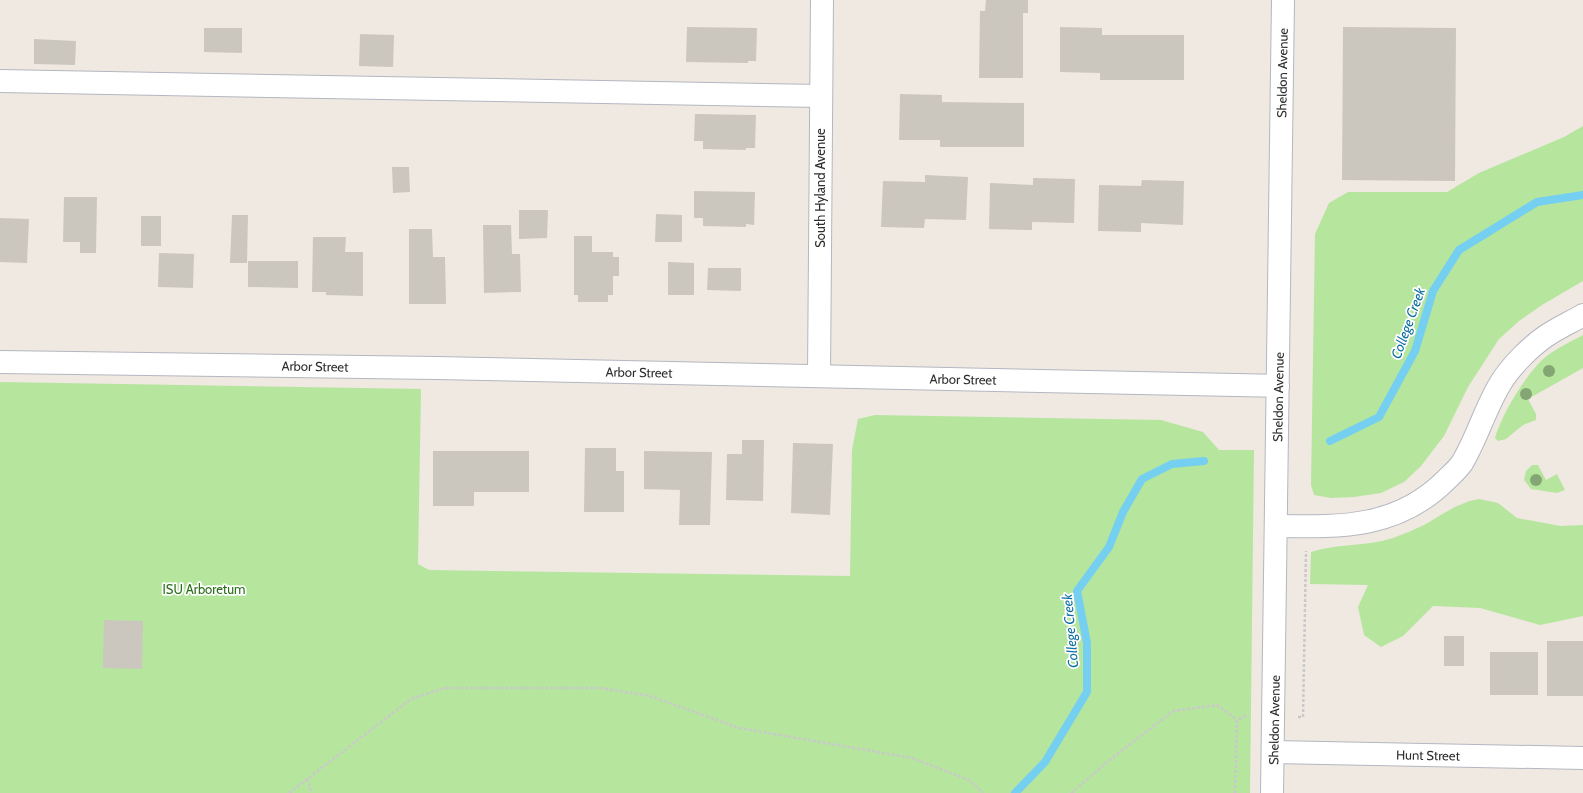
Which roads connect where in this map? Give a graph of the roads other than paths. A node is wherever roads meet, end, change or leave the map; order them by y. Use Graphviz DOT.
graph roads {
  1 [pos="822,0"];
  2 [pos="1283,0"];
  3 [pos="0,81"];
  4 [pos="821,96"];
  5 [pos="1583,315"];
  6 [pos="0,362"];
  7 [pos="819,376"];
  8 [pos="1278,386"];
  9 [pos="1276,526"];
  10 [pos="1273,752"];
  11 [pos="1583,758"];
  12 [pos="1272,793"];
  1 -- 4 [label="street, South Hyland Avenue"];
  2 -- 8 [label="street, Sheldon Avenue"];
  3 -- 4 [label="street"];
  4 -- 7 [label="street, South Hyland Avenue"];
  5 -- 9 [label="street"];
  6 -- 7 [label="street, Arbor Street"];
  7 -- 8 [label="street, Arbor Street"];
  8 -- 9 [label="street, Sheldon Avenue"];
  9 -- 10 [label="street, Sheldon Avenue"];
  10 -- 11 [label="street, Hunt Street"];
  10 -- 12 [label="street, Sheldon Avenue"];
}
